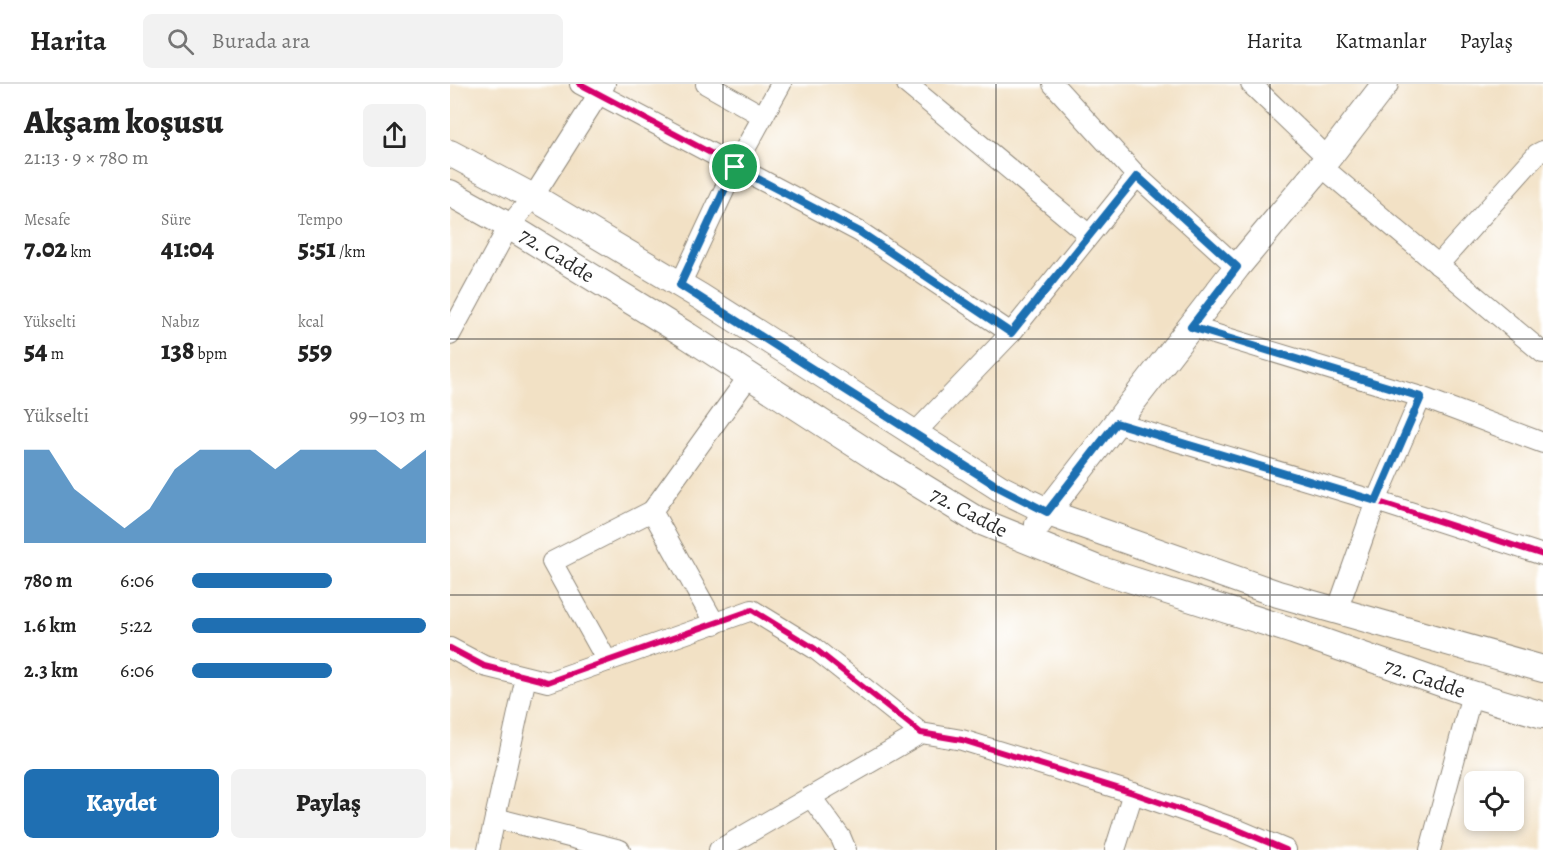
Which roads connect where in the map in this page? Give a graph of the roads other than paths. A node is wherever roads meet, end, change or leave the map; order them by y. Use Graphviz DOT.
graph roads {
  1 [pos="579,84"];
  2 [pos="706,84"];
  3 [pos="781,84"];
  4 [pos="907,84"];
  5 [pos="1053,84"];
  6 [pos="1251,84"];
  7 [pos="1385,84"];
  8 [pos="601,89"];
  9 [pos="763,116"];
  10 [pos="1543,151"];
  11 [pos="450,153"];
  12 [pos="1324,162"];
  13 [pos="735,167"];
  14 [pos="1137,176"];
  15 [pos="450,193"];
  16 [pos="533,197"];
  17 [pos="509,226"];
  18 [pos="1089,235"];
  19 [pos="1438,265"];
  20 [pos="1237,267"];
  21 [pos="680,285"];
  22 [pos="1191,327"];
  23 [pos="1011,333"];
  24 [pos="450,335"];
  25 [pos="1543,353"];
  26 [pos="749,376"];
  27 [pos="1421,397"];
  28 [pos="1116,423"];
  29 [pos="914,434"];
  30 [pos="1543,443"];
  31 [pos="1376,501"];
  32 [pos="652,512"];
  33 [pos="1047,512"];
  34 [pos="1024,540"];
  35 [pos="1543,555"];
  36 [pos="1337,611"];
  37 [pos="715,624"];
  38 [pos="450,648"];
  39 [pos="607,661"];
  40 [pos="1543,669"];
  41 [pos="526,677"];
  42 [pos="1472,694"];
  43 [pos="1543,715"];
  44 [pos="921,733"];
  45 [pos="1133,793"];
  46 [pos="812,797"];
  47 [pos="495,818"];
  48 [pos="488,850"];
  49 [pos="620,850"];
  50 [pos="719,850"];
  51 [pos="846,850"];
  52 [pos="1115,850"];
  53 [pos="1286,850"];
  54 [pos="1430,850"];
  1 -- 8 [label="street"];
  2 -- 9 [label="street"];
  3 -- 9 [label="street"];
  4 -- 18 [label="street"];
  5 -- 14 [label="street"];
  6 -- 12 [label="street"];
  7 -- 12 [label="main road"];
  8 -- 13 [label="street"];
  8 -- 16 [label="street"];
  9 -- 13 [label="street"];
  10 -- 19 [label="street"];
  11 -- 16 [label="main road"];
  12 -- 19 [label="street"];
  12 -- 20 [label="main road"];
  13 -- 21 [label="street"];
  13 -- 23 [label="street"];
  14 -- 18 [label="street"];
  14 -- 20 [label="street"];
  15 -- 17 [label="main road, 72. Cadde"];
  16 -- 17 [label="street"];
  16 -- 21 [label="main road"];
  17 -- 24 [label="street"];
  17 -- 26 [label="main road, 72. Cadde"];
  18 -- 23 [label="street"];
  19 -- 25 [label="street"];
  20 -- 22 [label="main road"];
  21 -- 29 [label="main road"];
  22 -- 27 [label="street"];
  22 -- 28 [label="main road"];
  23 -- 29 [label="street"];
  26 -- 32 [label="street"];
  26 -- 34 [label="main road, 72. Cadde"];
  27 -- 30 [label="street"];
  27 -- 31 [label="street"];
  28 -- 31 [label="street"];
  28 -- 33 [label="main road"];
  29 -- 33 [label="main road"];
  31 -- 35 [label="street"];
  31 -- 36 [label="street"];
  32 -- 37 [label="street"];
  32 -- 39 [label="street"];
  33 -- 34 [label="main road"];
  33 -- 36 [label="main road"];
  34 -- 42 [label="main road, 72. Cadde"];
  36 -- 40 [label="main road"];
  37 -- 39 [label="street"];
  37 -- 44 [label="street"];
  38 -- 41 [label="street"];
  39 -- 41 [label="street"];
  41 -- 47 [label="street"];
  42 -- 43 [label="main road, 72. Cadde"];
  42 -- 54 [label="street"];
  44 -- 45 [label="street"];
  44 -- 46 [label="street"];
  45 -- 52 [label="street"];
  45 -- 53 [label="street"];
  46 -- 50 [label="street"];
  46 -- 51 [label="street"];
  47 -- 48 [label="street"];
  47 -- 49 [label="street"];
}
